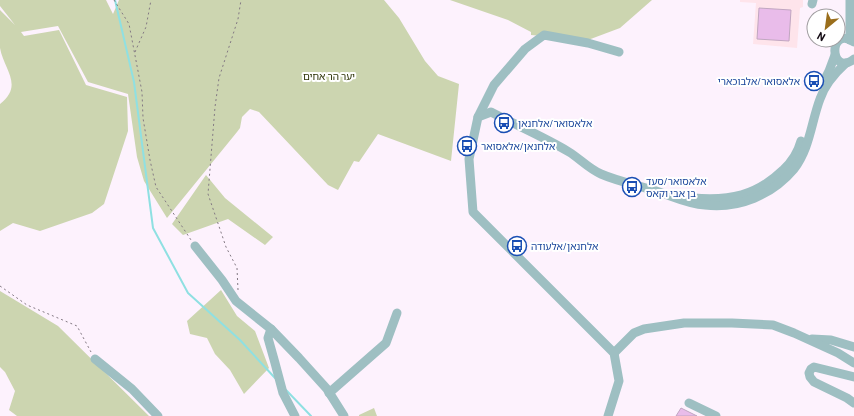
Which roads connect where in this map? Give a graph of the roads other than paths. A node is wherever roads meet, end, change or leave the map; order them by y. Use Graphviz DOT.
graph roads {
  1 [pos="850,0"];
  2 [pos="852,41"];
  3 [pos="619,52"];
  4 [pos="835,55"];
  5 [pos="851,62"];
  6 [pos="478,117"];
  7 [pos="666,194"];
  8 [pos="195,246"];
  9 [pos="397,313"];
  10 [pos="271,329"];
  11 [pos="806,339"];
  12 [pos="854,347"];
  13 [pos="614,353"];
  14 [pos="95,359"];
  15 [pos="854,363"];
  16 [pos="854,377"];
  17 [pos="329,392"];
  18 [pos="689,403"];
  19 [pos="854,403"];
  20 [pos="158,416"];
  21 [pos="295,416"];
  22 [pos="344,416"];
  23 [pos="608,416"];
  24 [pos="716,416"];
  1 -- 2 [label="street"];
  2 -- 4 [label="street"];
  3 -- 6 [label="street"];
  4 -- 5 [label="street"];
  4 -- 7 [label="street"];
  5 -- 7 [label="street"];
  6 -- 7 [label="street"];
  6 -- 13 [label="street"];
  8 -- 10 [label="street"];
  9 -- 17 [label="street"];
  10 -- 17 [label="street"];
  10 -- 21 [label="street"];
  11 -- 12 [label="street"];
  11 -- 13 [label="street"];
  11 -- 15 [label="street"];
  13 -- 23 [label="street"];
  14 -- 20 [label="street"];
  16 -- 19 [label="street"];
  17 -- 22 [label="street"];
  18 -- 24 [label="street"];
}
